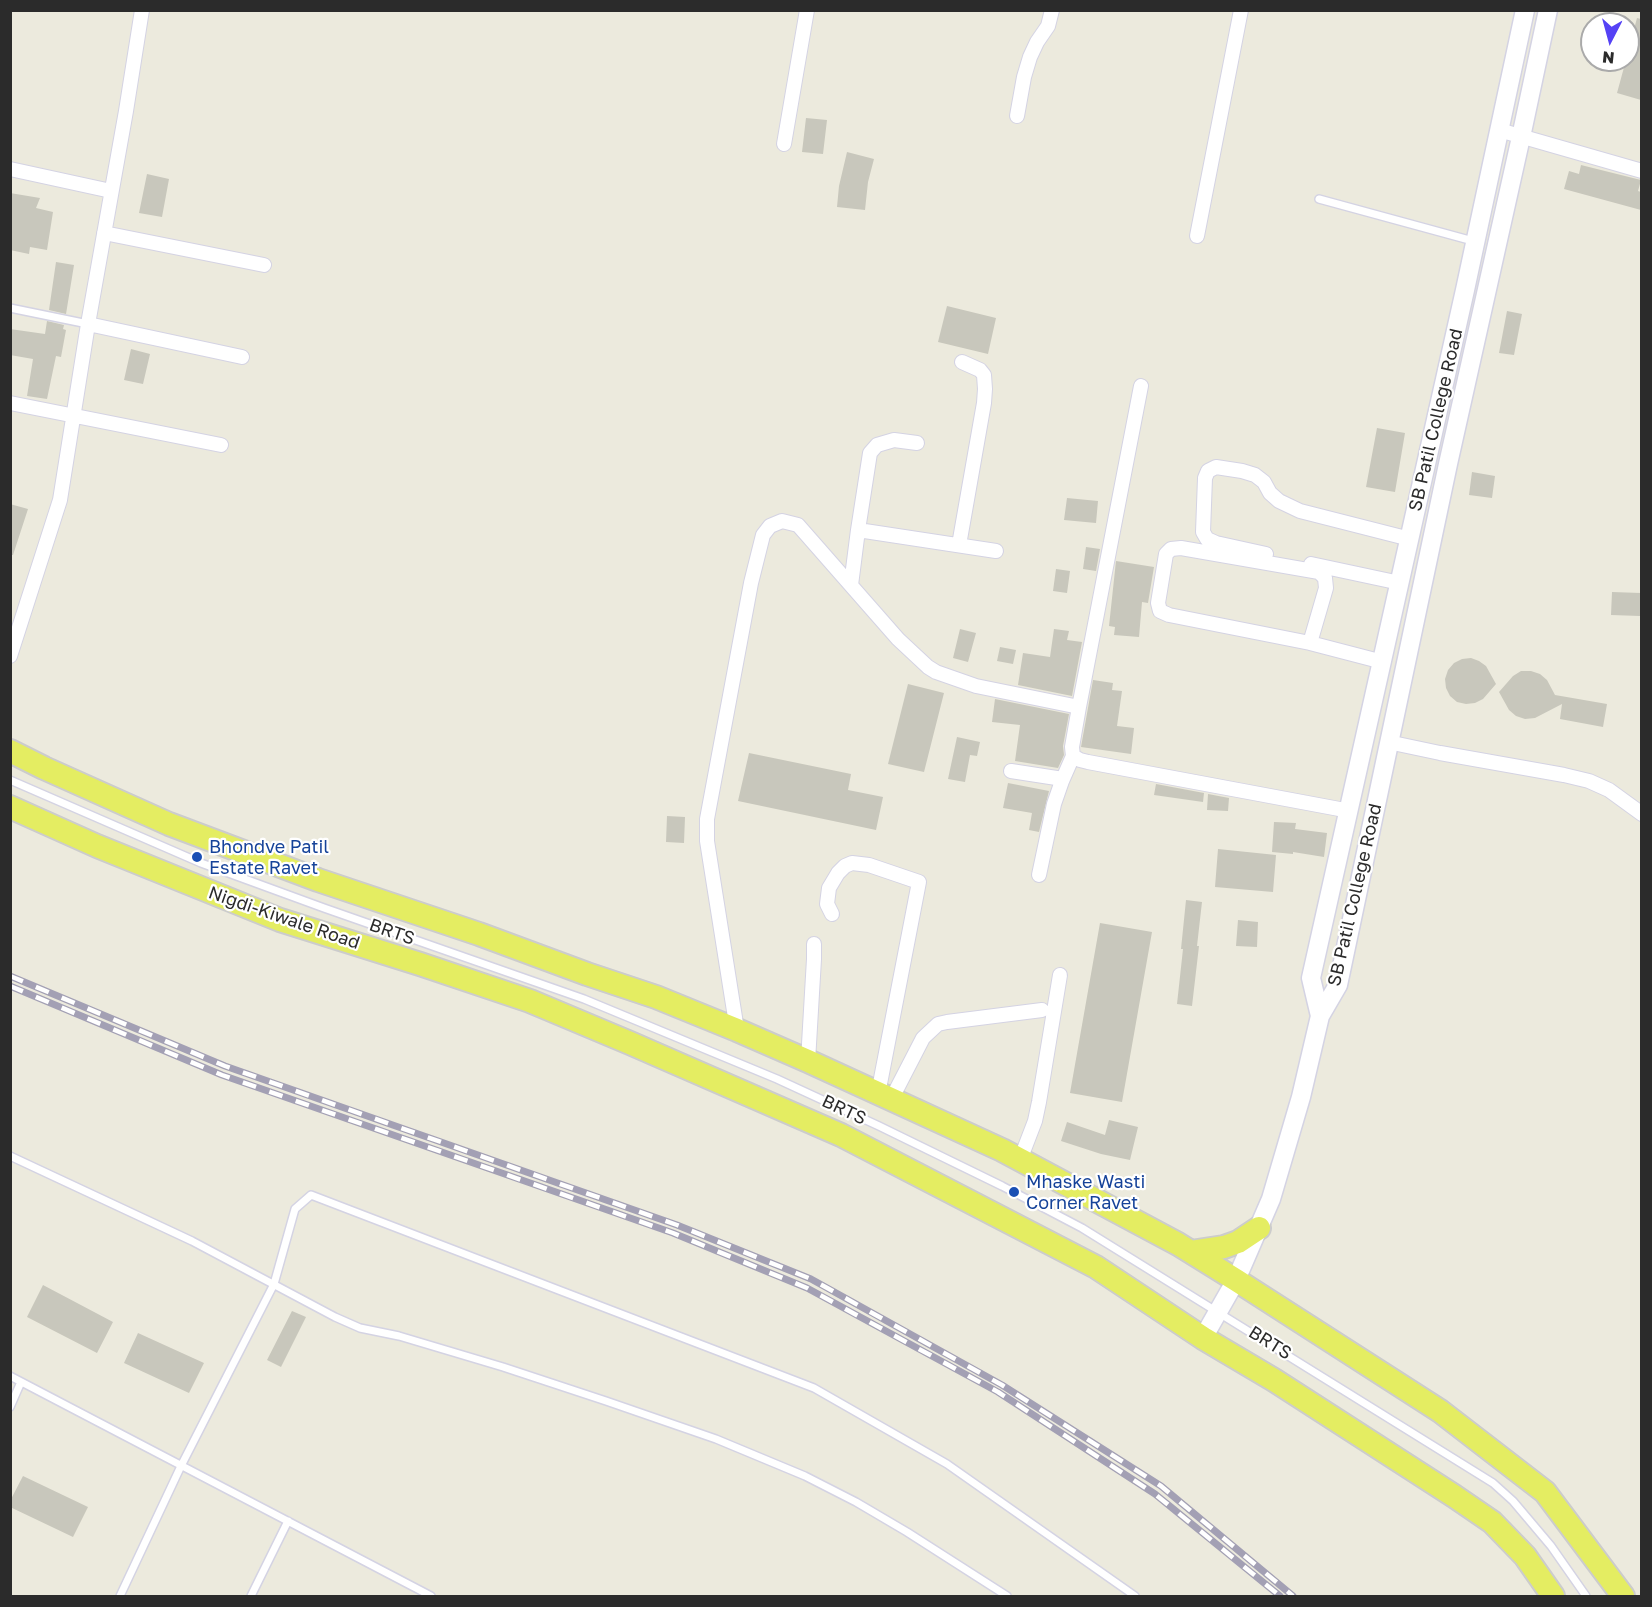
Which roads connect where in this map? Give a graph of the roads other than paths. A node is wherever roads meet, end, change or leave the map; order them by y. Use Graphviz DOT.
graph roads {
  1 [pos="142,10"];
  2 [pos="807,10"];
  3 [pos="1052,10"];
  4 [pos="1241,10"];
  5 [pos="1525,10"];
  6 [pos="1548,10"];
  7 [pos="1017,116"];
  8 [pos="1499,130"];
  9 [pos="1521,137"];
  10 [pos="784,144"];
  11 [pos="10,169"];
  12 [pos="1641,171"];
  13 [pos="111,191"];
  14 [pos="1319,199"];
  15 [pos="104,233"];
  16 [pos="1197,236"];
  17 [pos="1475,242"];
  18 [pos="264,265"];
  19 [pos="10,308"];
  20 [pos="88,324"];
  21 [pos="242,357"];
  22 [pos="962,362"];
  23 [pos="1141,386"];
  24 [pos="10,403"];
  25 [pos="73,416"];
  26 [pos="917,443"];
  27 [pos="221,445"];
  28 [pos="858,530"];
  29 [pos="1410,539"];
  30 [pos="959,545"];
  31 [pos="996,551"];
  32 [pos="1400,583"];
  33 [pos="851,585"];
  34 [pos="1310,643"];
  35 [pos="10,656"];
  36 [pos="1383,662"];
  37 [pos="1079,707"];
  38 [pos="1388,742"];
  39 [pos="10,751"];
  40 [pos="1073,756"];
  41 [pos="1011,771"];
  42 [pos="1063,779"];
  43 [pos="10,780"];
  44 [pos="10,807"];
  45 [pos="1350,811"];
  46 [pos="1641,814"];
  47 [pos="1039,875"];
  48 [pos="832,914"];
  49 [pos="814,944"];
  50 [pos="1060,975"];
  51 [pos="1041,1010"];
  52 [pos="1320,1016"];
  53 [pos="737,1030"];
  54 [pos="808,1061"];
  55 [pos="885,1097"];
  56 [pos="10,1156"];
  57 [pos="1020,1160"];
  58 [pos="1259,1228"];
  59 [pos="1191,1252"];
  60 [pos="1236,1280"];
  61 [pos="274,1284"];
  62 [pos="1218,1311"];
  63 [pos="1203,1338"];
  64 [pos="10,1376"];
  65 [pos="21,1382"];
  66 [pos="10,1407"];
  67 [pos="181,1466"];
  68 [pos="288,1521"];
  69 [pos="120,1596"];
  70 [pos="251,1596"];
  71 [pos="431,1596"];
  72 [pos="1007,1596"];
  73 [pos="1135,1596"];
  74 [pos="1553,1596"];
  75 [pos="1586,1596"];
  76 [pos="1623,1596"];
  1 -- 13 [label="street"];
  2 -- 10 [label="street"];
  3 -- 7 [label="street"];
  4 -- 16 [label="street"];
  5 -- 8 [label="street, SB Patil College Road"];
  6 -- 9 [label="street, SB Patil College Road"];
  8 -- 9 [label="street"];
  8 -- 17 [label="street, SB Patil College Road"];
  9 -- 12 [label="street"];
  9 -- 38 [label="street, SB Patil College Road"];
  11 -- 13 [label="street"];
  13 -- 15 [label="street"];
  14 -- 17 [label="lane"];
  15 -- 18 [label="street"];
  15 -- 20 [label="street"];
  17 -- 29 [label="street, SB Patil College Road"];
  19 -- 20 [label="lane"];
  20 -- 21 [label="street"];
  20 -- 25 [label="street"];
  22 -- 30 [label="street"];
  23 -- 37 [label="street"];
  24 -- 25 [label="street"];
  25 -- 27 [label="street"];
  25 -- 35 [label="street"];
  26 -- 28 [label="street"];
  28 -- 30 [label="street"];
  28 -- 33 [label="street"];
  29 -- 32 [label="street, SB Patil College Road"];
  29 -- 32 [label="street"];
  30 -- 31 [label="street"];
  32 -- 36 [label="street, SB Patil College Road"];
  33 -- 37 [label="street"];
  33 -- 53 [label="street"];
  34 -- 34 [label="street"];
  34 -- 36 [label="street"];
  36 -- 45 [label="street, SB Patil College Road"];
  37 -- 40 [label="street"];
  38 -- 46 [label="street"];
  38 -- 52 [label="street, SB Patil College Road"];
  39 -- 53 [label="main road"];
  40 -- 42 [label="street"];
  40 -- 45 [label="street"];
  41 -- 42 [label="street"];
  42 -- 47 [label="street"];
  43 -- 62 [label="lane, BRTS"];
  44 -- 63 [label="main road, Nigdi-Kiwale Road"];
  45 -- 52 [label="street, SB Patil College Road"];
  48 -- 55 [label="street"];
  49 -- 54 [label="street"];
  50 -- 57 [label="street"];
  51 -- 55 [label="street"];
  52 -- 58 [label="street"];
  53 -- 54 [label="main road"];
  54 -- 55 [label="main road"];
  55 -- 57 [label="main road"];
  56 -- 61 [label="lane"];
  57 -- 59 [label="main road"];
  58 -- 59 [label="main road"];
  58 -- 60 [label="street"];
  59 -- 60 [label="main road"];
  60 -- 62 [label="street"];
  60 -- 76 [label="main road"];
  61 -- 67 [label="lane"];
  61 -- 72 [label="lane"];
  61 -- 73 [label="lane"];
  62 -- 63 [label="street"];
  62 -- 75 [label="lane, BRTS"];
  63 -- 74 [label="main road, Nigdi-Kiwale Road"];
  64 -- 65 [label="lane"];
  65 -- 66 [label="lane"];
  65 -- 67 [label="lane"];
  67 -- 68 [label="lane"];
  67 -- 69 [label="lane"];
  68 -- 70 [label="lane"];
  68 -- 71 [label="lane"];
}
